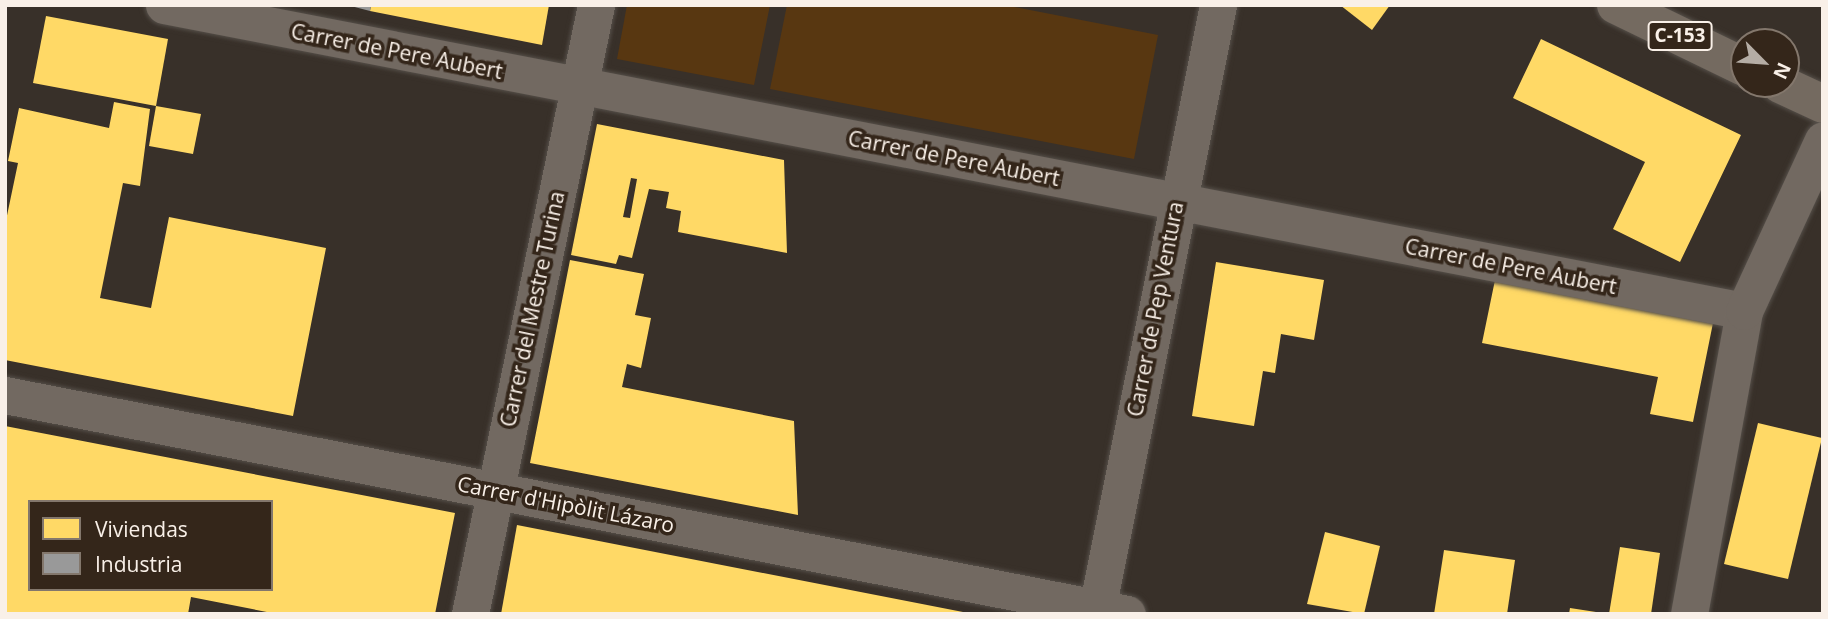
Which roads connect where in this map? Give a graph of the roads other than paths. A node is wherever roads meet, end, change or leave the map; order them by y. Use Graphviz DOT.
graph roads {
  1 [pos="164,5"];
  2 [pos="596,5"];
  3 [pos="1218,5"];
  4 [pos="1616,5"];
  5 [pos="1730,60"];
  6 [pos="580,87"];
  7 [pos="1800,93"];
  8 [pos="1823,104"];
  9 [pos="1823,140"];
  10 [pos="1176,201"];
  11 [pos="1744,311"];
  12 [pos="5,395"];
  13 [pos="494,490"];
  14 [pos="1106,612"];
  15 [pos="470,614"];
  16 [pos="1689,614"];
  1 -- 6 [label="street, Carrer de Pere Aubert"];
  2 -- 6 [label="street, Carrer del Mestre Turina"];
  3 -- 10 [label="street, Carrer de Pep Ventura"];
  4 -- 5 [label="main road, C-153"];
  6 -- 10 [label="street, Carrer de Pere Aubert"];
  6 -- 13 [label="street, Carrer del Mestre Turina"];
  7 -- 8 [label="main road"];
  9 -- 11 [label="street"];
  10 -- 11 [label="street, Carrer de Pere Aubert"];
  10 -- 14 [label="street, Carrer de Pep Ventura"];
  11 -- 16 [label="street"];
  12 -- 13 [label="street, Carrer d'Hipòlit Lázaro"];
  13 -- 14 [label="street, Carrer d'Hipòlit Lázaro"];
  13 -- 15 [label="street, Carrer del Mestre Turina"];
}
